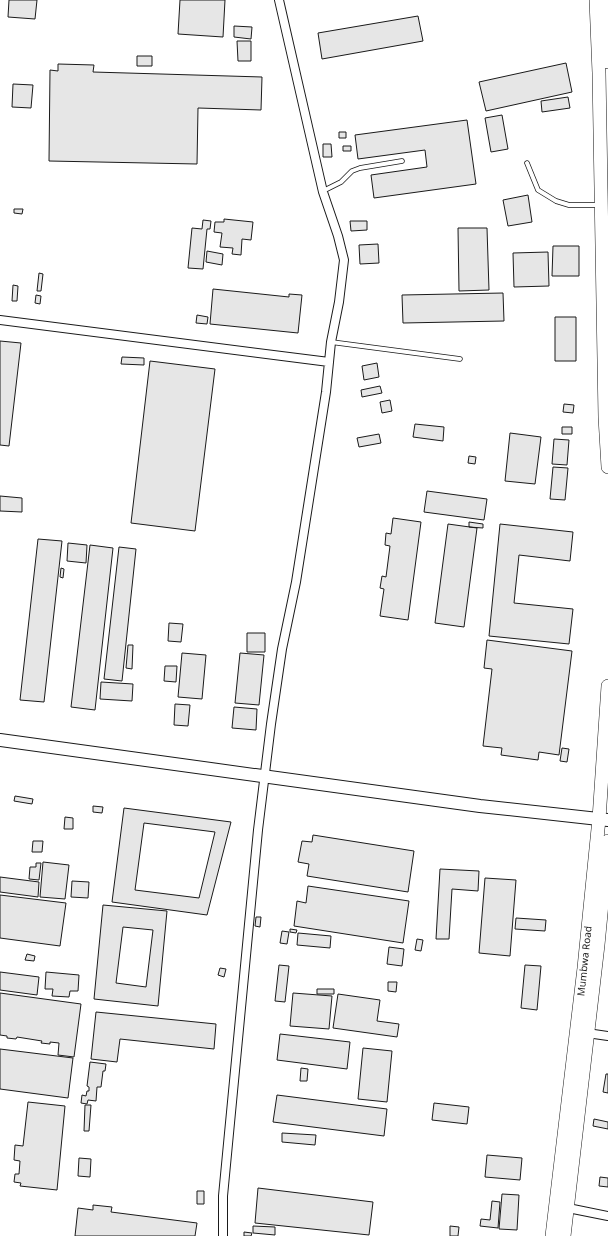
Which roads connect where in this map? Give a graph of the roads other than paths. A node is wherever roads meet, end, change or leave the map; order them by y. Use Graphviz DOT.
graph roads {
  1 [pos="279,0"];
  2 [pos="596,0"];
  3 [pos="606,0"];
  4 [pos="608,62"];
  5 [pos="402,161"];
  6 [pos="527,163"];
  7 [pos="323,192"];
  8 [pos="600,205"];
  9 [pos="604,234"];
  10 [pos="0,320"];
  11 [pos="331,342"];
  12 [pos="460,358"];
  13 [pos="329,362"];
  14 [pos="608,467"];
  15 [pos="608,686"];
  16 [pos="0,740"];
  17 [pos="264,777"];
  18 [pos="604,820"];
  19 [pos="608,841"];
  20 [pos="597,945"];
  21 [pos="587,1033"];
  22 [pos="608,1036"];
  23 [pos="568,1208"];
  24 [pos="608,1216"];
  25 [pos="223,1236"];
  26 [pos="552,1236"];
  27 [pos="564,1236"];
  1 -- 7 [label="street"];
  2 -- 8 [label="main road"];
  3 -- 4 [label="main road"];
  5 -- 7 [label="lane"];
  6 -- 8 [label="lane"];
  7 -- 11 [label="street"];
  8 -- 9 [label="main road"];
  9 -- 14 [label="main road"];
  10 -- 13 [label="street"];
  11 -- 12 [label="lane"];
  11 -- 13 [label="street"];
  13 -- 17 [label="street"];
  15 -- 18 [label="main road, Mumbwa Road"];
  16 -- 17 [label="street"];
  17 -- 18 [label="street"];
  17 -- 25 [label="street"];
  18 -- 20 [label="main road, Mumbwa Road"];
  19 -- 20 [label="main road, Mumbwa Road"];
  20 -- 21 [label="main road, Mumbwa Road"];
  20 -- 26 [label="main road, Mumbwa Road"];
  21 -- 22 [label="street"];
  21 -- 23 [label="main road, Mumbwa Road"];
  23 -- 24 [label="street"];
  23 -- 27 [label="main road, Mumbwa Road"];
}
